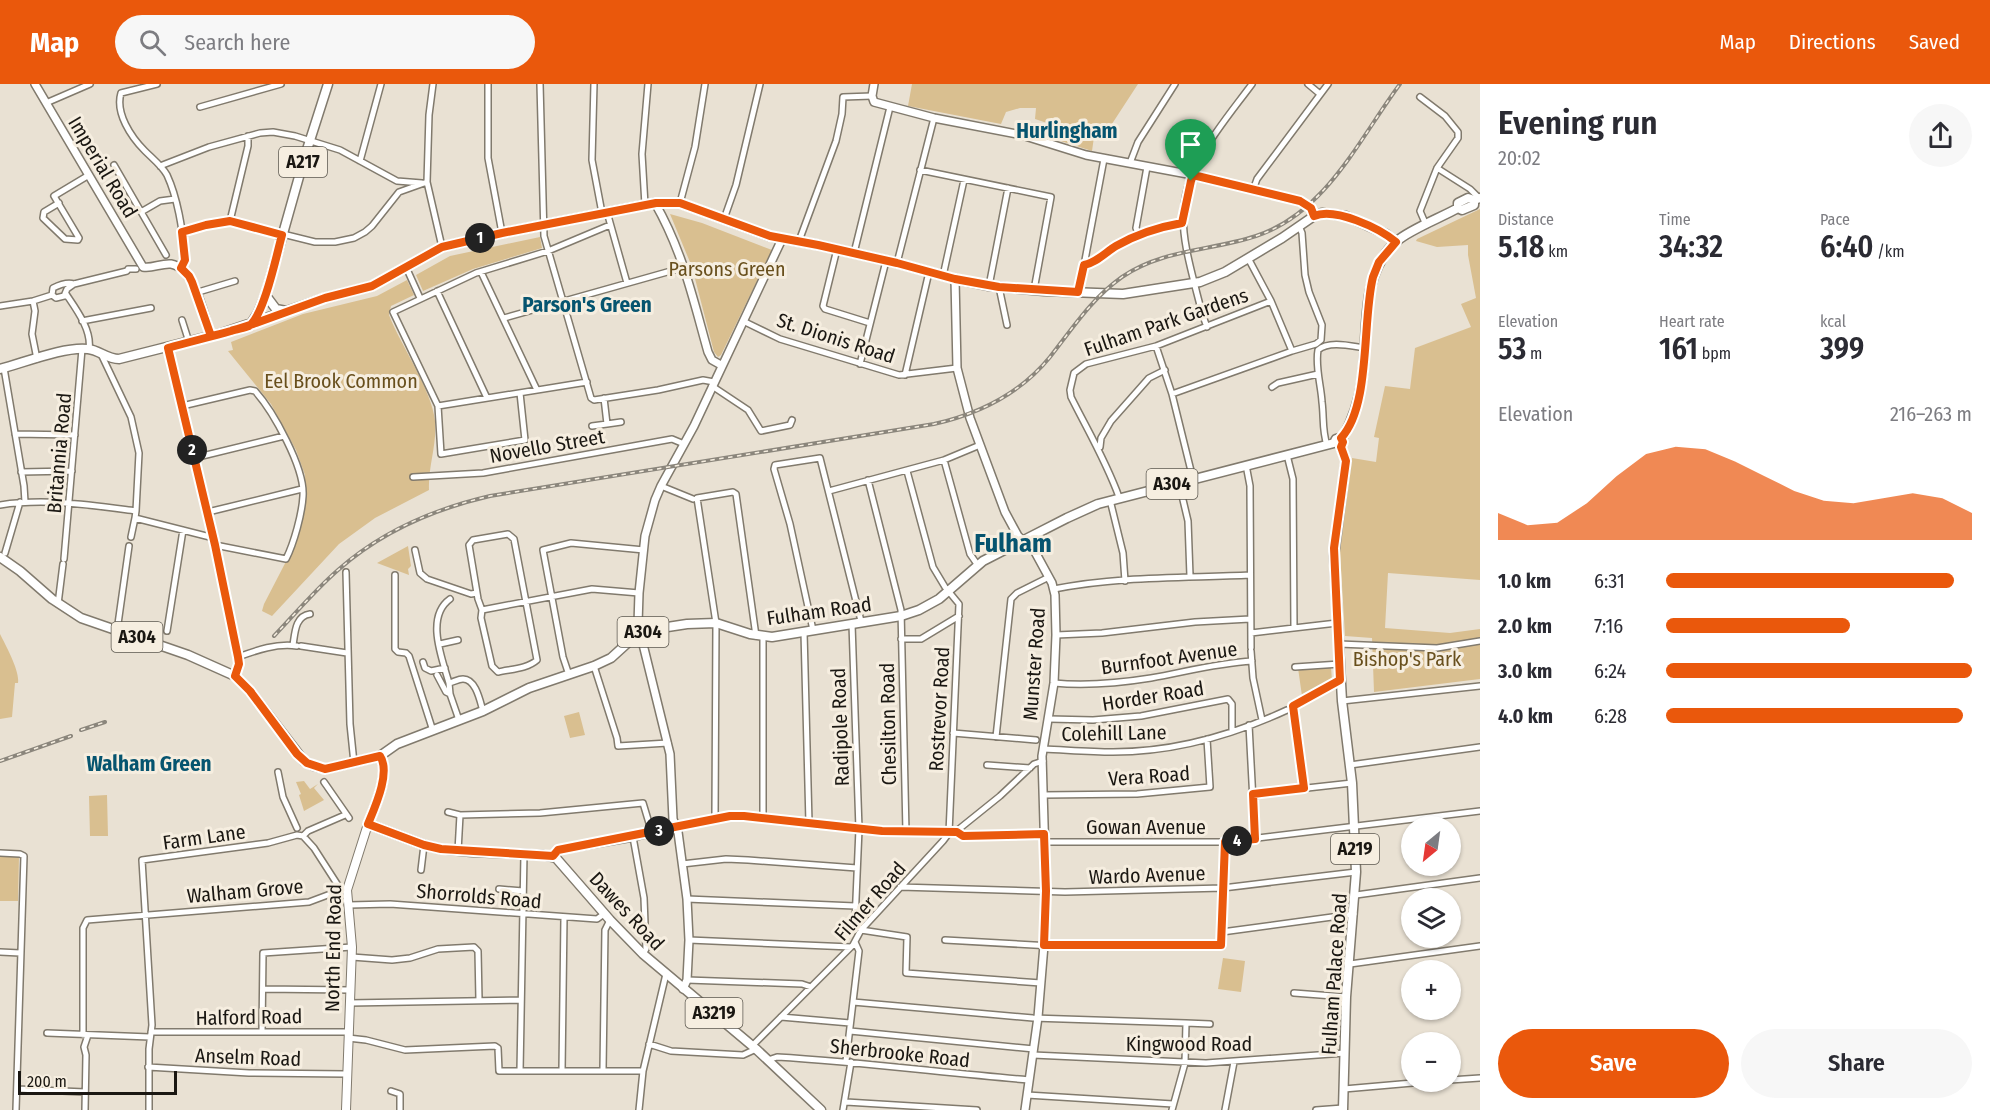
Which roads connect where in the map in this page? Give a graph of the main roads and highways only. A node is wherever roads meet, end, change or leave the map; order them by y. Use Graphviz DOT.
graph roads {
  1 [pos="326,84"];
  2 [pos="1478,199"];
  3 [pos="1396,242"];
  4 [pos="266,295"];
  5 [pos="286,311"];
  6 [pos="267,319"];
  7 [pos="250,325"];
  8 [pos="168,348"];
  9 [pos="2,368"];
  10 [pos="1336,443"];
  11 [pos="2,555"];
  12 [pos="235,676"];
  13 [pos="380,756"];
  14 [pos="368,824"];
  15 [pos="1343,1109"];
  16 [pos="346,1110"];
  17 [pos="821,1110"];
  1 -- 4 [label="main road, A217"];
  2 -- 3 [label="main road"];
  3 -- 5 [label="main road"];
  3 -- 10 [label="main road"];
  4 -- 5 [label="main road"];
  4 -- 6 [label="main road, A217"];
  4 -- 7 [label="main road"];
  5 -- 6 [label="main road"];
  6 -- 7 [label="main road"];
  7 -- 8 [label="main road"];
  8 -- 9 [label="main road"];
  8 -- 12 [label="main road"];
  10 -- 13 [label="main road, Fulham Road / A304"];
  10 -- 15 [label="main road, Fulham Palace Road / A219"];
  11 -- 12 [label="main road, A304"];
  12 -- 13 [label="main road, Fulham Road / A304"];
  13 -- 14 [label="main road, North End Road"];
  14 -- 16 [label="main road, North End Road"];
  14 -- 17 [label="main road, Dawes Road / A3219"];
}
